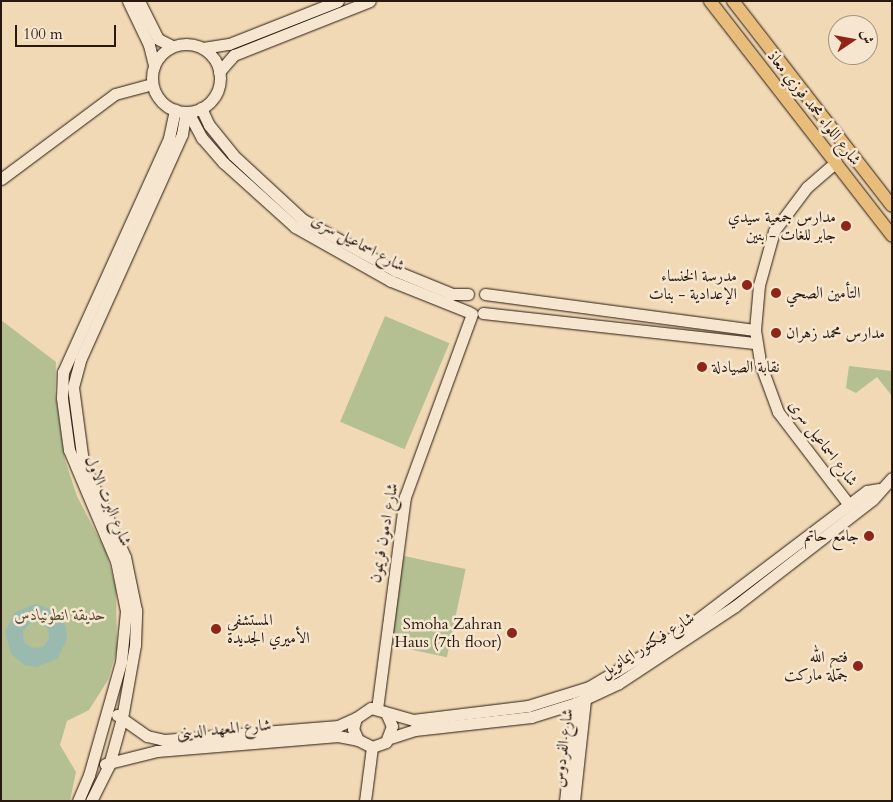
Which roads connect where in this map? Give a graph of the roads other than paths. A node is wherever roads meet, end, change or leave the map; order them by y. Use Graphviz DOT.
graph roads {
  1 [pos="128,1"];
  2 [pos="139,1"];
  3 [pos="370,1"];
  4 [pos="710,1"];
  5 [pos="733,1"];
  6 [pos="341,5"];
  7 [pos="172,46"];
  8 [pos="203,48"];
  9 [pos="154,65"];
  10 [pos="219,72"];
  11 [pos="152,84"];
  12 [pos="201,108"];
  13 [pos="183,112"];
  14 [pos="836,162"];
  15 [pos="1,179"];
  16 [pos="892,206"];
  17 [pos="892,236"];
  18 [pos="324,240"];
  19 [pos="427,290"];
  20 [pos="468,294"];
  21 [pos="486,294"];
  22 [pos="475,313"];
  23 [pos="696,323"];
  24 [pos="755,330"];
  25 [pos="694,338"];
  26 [pos="756,342"];
  27 [pos="892,478"];
  28 [pos="878,489"];
  29 [pos="849,505"];
  30 [pos="581,702"];
  31 [pos="562,703"];
  32 [pos="108,709"];
  33 [pos="377,709"];
  34 [pos="387,715"];
  35 [pos="122,718"];
  36 [pos="356,718"];
  37 [pos="147,736"];
  38 [pos="390,738"];
  39 [pos="358,740"];
  40 [pos="372,747"];
  41 [pos="143,754"];
  42 [pos="93,762"];
  43 [pos="109,765"];
  44 [pos="78,801"];
  45 [pos="91,801"];
  46 [pos="365,801"];
  47 [pos="565,801"];
  48 [pos="574,801"];
  1 -- 9 [label="main road"];
  2 -- 7 [label="main road"];
  3 -- 6 [label="main road"];
  4 -- 14 [label="main road, شارع اللواء محمد فوزي معاذ"];
  5 -- 16 [label="main road, شارع اللواء محمد فوزي معاذ"];
  6 -- 8 [label="main road"];
  6 -- 10 [label="main road"];
  7 -- 8 [label="main road"];
  7 -- 9 [label="main road"];
  8 -- 10 [label="main road"];
  9 -- 11 [label="main road"];
  10 -- 12 [label="main road"];
  11 -- 13 [label="main road"];
  11 -- 15 [label="main road"];
  12 -- 13 [label="main road"];
  12 -- 18 [label="main road, شارع اسماعيل سرى"];
  13 -- 18 [label="main road, شارع اسماعيل سرى"];
  13 -- 32 [label="main road, شارع البرت الاول"];
  13 -- 35 [label="main road, شارع البرت الاول"];
  14 -- 17 [label="main road, شارع اللواء محمد فوزي معاذ"];
  14 -- 24 [label="main road, شارع اسماعيل سرى"];
  18 -- 19 [label="main road, شارع اسماعيل سرى"];
  19 -- 20 [label="main road, شارع اسماعيل سرى"];
  19 -- 22 [label="main road, شارع اسماعيل سرى"];
  20 -- 21 [label="main road"];
  20 -- 22 [label="main road"];
  21 -- 22 [label="main road"];
  21 -- 23 [label="main road"];
  22 -- 25 [label="main road, شارع اسماعيل سرى"];
  22 -- 33 [label="main road, شارع ادمون فريمون"];
  23 -- 24 [label="main road"];
  23 -- 25 [label="main road"];
  24 -- 26 [label="main road, شارع اسماعيل سرى"];
  25 -- 26 [label="main road, شارع اسماعيل سرى"];
  26 -- 29 [label="main road, شارع اسماعيل سرى"];
  27 -- 28 [label="main road, شارع فيكتور ايمانويل"];
  28 -- 29 [label="main road, شارع فيكتور ايمانويل"];
  28 -- 30 [label="main road, شارع فيكتور ايمانويل"];
  29 -- 31 [label="main road, شارع فيكتور ايمانويل"];
  30 -- 31 [label="main road, شارع فيكتور ايمانويل"];
  30 -- 47 [label="main road, شارع الفردوس"];
  30 -- 48 [label="main road, شارع الفردوس"];
  31 -- 34 [label="main road, شارع فيكتور ايمانويل"];
  31 -- 38 [label="main road, شارع فيكتور ايمانويل"];
  32 -- 35 [label="main road, شارع المعهد الدينى"];
  32 -- 42 [label="main road, شارع البرت الاول"];
  33 -- 34 [label="main road"];
  33 -- 36 [label="main road"];
  34 -- 38 [label="main road"];
  35 -- 37 [label="main road, شارع المعهد الدينى"];
  35 -- 43 [label="main road, شارع البرت الاول"];
  36 -- 37 [label="main road, شارع المعهد الدينى"];
  36 -- 39 [label="main road"];
  37 -- 41 [label="main road"];
  38 -- 40 [label="main road"];
  39 -- 40 [label="main road"];
  39 -- 41 [label="main road, شارع المعهد الدينى"];
  40 -- 46 [label="main road"];
  41 -- 43 [label="main road, شارع المعهد الدينى"];
  42 -- 43 [label="main road, شارع المعهد الدينى"];
  42 -- 44 [label="main road, شارع البرت الاول"];
  43 -- 45 [label="main road, شارع البرت الاول"];
}
